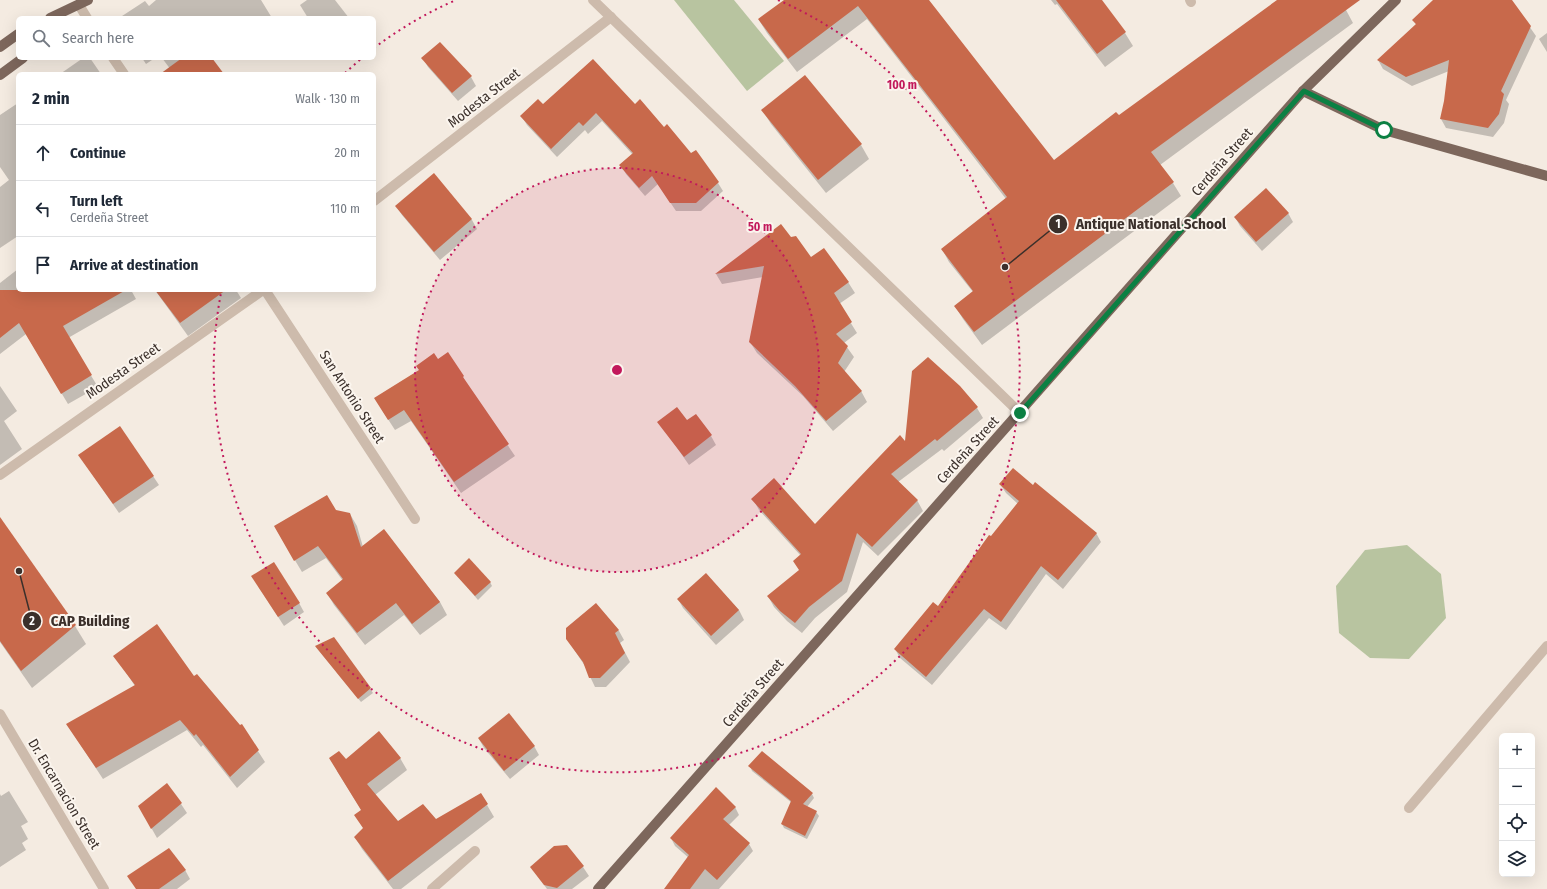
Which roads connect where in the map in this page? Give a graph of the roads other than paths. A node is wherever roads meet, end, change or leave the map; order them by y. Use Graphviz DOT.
graph roads {
  1 [pos="88,0"];
  2 [pos="593,0"];
  3 [pos="1396,0"];
  4 [pos="79,5"];
  5 [pos="54,16"];
  6 [pos="69,16"];
  7 [pos="86,16"];
  8 [pos="611,17"];
  9 [pos="16,35"];
  10 [pos="0,47"];
  11 [pos="20,60"];
  12 [pos="114,60"];
  13 [pos="123,72"];
  14 [pos="0,75"];
  15 [pos="1304,91"];
  16 [pos="1547,176"];
  17 [pos="376,199"];
  18 [pos="261,292"];
  19 [pos="265,292"];
  20 [pos="1020,413"];
  21 [pos="0,475"];
  22 [pos="415,518"];
  23 [pos="1547,646"];
  24 [pos="0,714"];
  25 [pos="1410,808"];
  26 [pos="475,851"];
  27 [pos="104,889"];
  28 [pos="432,889"];
  29 [pos="598,889"];
  1 -- 4 [label="main road"];
  2 -- 8 [label="street"];
  3 -- 15 [label="main road, Cerdeña Street"];
  4 -- 5 [label="main road"];
  4 -- 6 [label="main road"];
  4 -- 7 [label="street"];
  8 -- 17 [label="street, Modesta Street"];
  8 -- 20 [label="street"];
  9 -- 10 [label="main road"];
  11 -- 14 [label="main road"];
  12 -- 13 [label="street"];
  15 -- 16 [label="main road"];
  15 -- 20 [label="main road, Cerdeña Street"];
  18 -- 21 [label="street, Modesta Street"];
  19 -- 22 [label="street, San Antonio Street"];
  20 -- 29 [label="main road, Cerdeña Street"];
  23 -- 25 [label="street"];
  24 -- 27 [label="street, Dr. Encarnacion Street"];
  26 -- 28 [label="street"];
}
